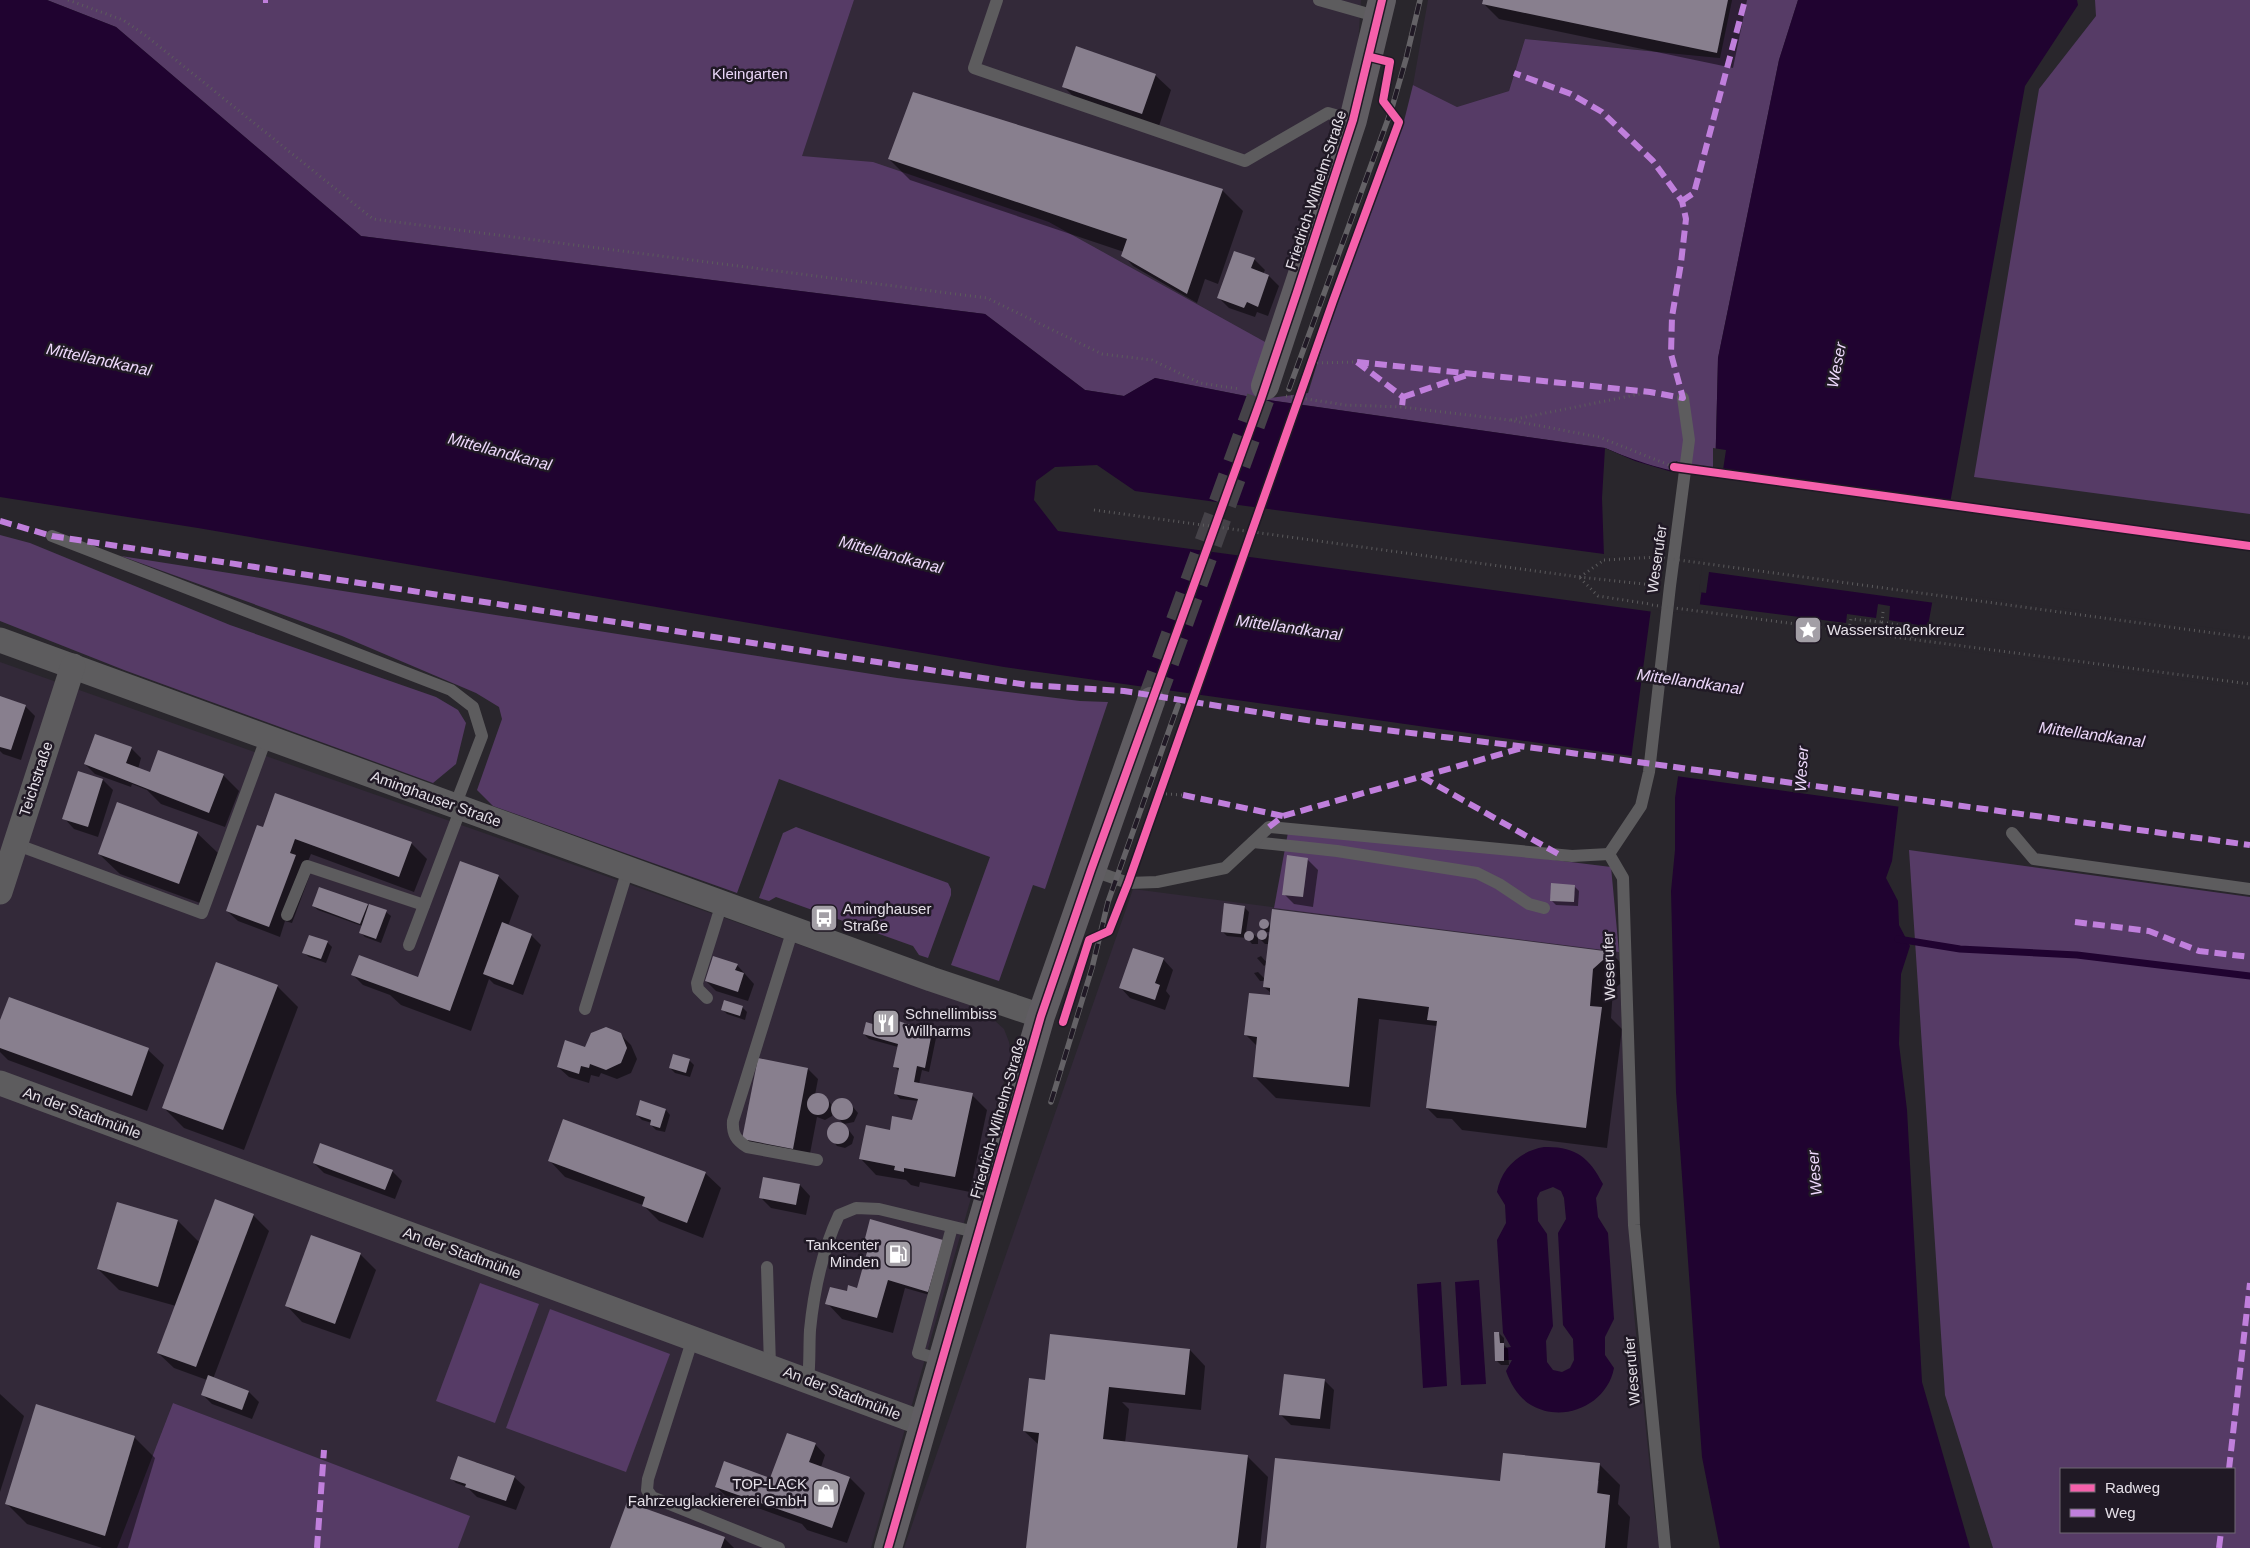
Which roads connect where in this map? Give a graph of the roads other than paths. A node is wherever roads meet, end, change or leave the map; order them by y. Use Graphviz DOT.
graph roads {
  1 [pos="997,0"];
  2 [pos="1319,0"];
  3 [pos="1380,8"];
  4 [pos="1353,120"];
  5 [pos="1264,390"];
  6 [pos="1683,398"];
  7 [pos="52,536"];
  8 [pos="0,640"];
  9 [pos="73,666"];
  10 [pos="1151,701"];
  11 [pos="267,736"];
  12 [pos="458,807"];
  13 [pos="2012,833"];
  14 [pos="1253,842"];
  15 [pos="15,844"];
  16 [pos="1609,854"];
  17 [pos="628,869"];
  18 [pos="1090,870"];
  19 [pos="2250,888"];
  20 [pos="0,892"];
  21 [pos="722,903"];
  22 [pos="424,905"];
  23 [pos="1544,908"];
  24 [pos="287,915"];
  25 [pos="793,929"];
  26 [pos="408,945"];
  27 [pos="706,998"];
  28 [pos="585,1009"];
  29 [pos="1041,1016"];
  30 [pos="0,1082"];
  31 [pos="817,1160"];
  32 [pos="952,1226"];
  33 [pos="978,1233"];
  34 [pos="767,1267"];
  35 [pos="693,1338"];
  36 [pos="942,1360"];
  37 [pos="770,1366"];
  38 [pos="808,1380"];
  39 [pos="924,1424"];
  40 [pos="779,1548"];
  41 [pos="888,1548"];
  42 [pos="1665,1548"];
  1 -- 4 [label="lane"];
  2 -- 3 [label="lane"];
  3 -- 4 [label="street, Friedrich-Wilhelm-Straße"];
  4 -- 5 [label="street, Friedrich-Wilhelm-Straße"];
  6 -- 16 [label="lane, Weserufer"];
  7 -- 12 [label="lane"];
  8 -- 9 [label="street, Aminghauser Straße"];
  9 -- 11 [label="street, Aminghauser Straße"];
  9 -- 15 [label="street, Teichstraße"];
  10 -- 18 [label="street, Friedrich-Wilhelm-Straße"];
  11 -- 12 [label="street, Aminghauser Straße"];
  11 -- 15 [label="lane"];
  12 -- 17 [label="street, Aminghauser Straße"];
  12 -- 22 [label="lane"];
  13 -- 19 [label="lane"];
  14 -- 16 [label="lane"];
  14 -- 18 [label="lane"];
  14 -- 23 [label="lane"];
  15 -- 20 [label="street, Teichstraße"];
  16 -- 42 [label="lane, Weserufer"];
  17 -- 21 [label="street, Aminghauser Straße"];
  17 -- 28 [label="lane"];
  18 -- 29 [label="street, Friedrich-Wilhelm-Straße"];
  21 -- 25 [label="street, Aminghauser Straße"];
  21 -- 27 [label="lane"];
  22 -- 24 [label="lane"];
  22 -- 26 [label="lane"];
  25 -- 29 [label="street, Aminghauser Straße"];
  25 -- 31 [label="lane"];
  29 -- 33 [label="street, Friedrich-Wilhelm-Straße"];
  30 -- 35 [label="street, An der Stadtmühle"];
  32 -- 33 [label="lane"];
  32 -- 36 [label="lane"];
  32 -- 38 [label="lane"];
  33 -- 36 [label="street, Friedrich-Wilhelm-Straße"];
  34 -- 37 [label="lane"];
  35 -- 37 [label="street, An der Stadtmühle"];
  35 -- 40 [label="lane"];
  36 -- 39 [label="street, Friedrich-Wilhelm-Straße"];
  37 -- 38 [label="street, An der Stadtmühle"];
  38 -- 39 [label="street, An der Stadtmühle"];
  39 -- 41 [label="street, Friedrich-Wilhelm-Straße"];
}
